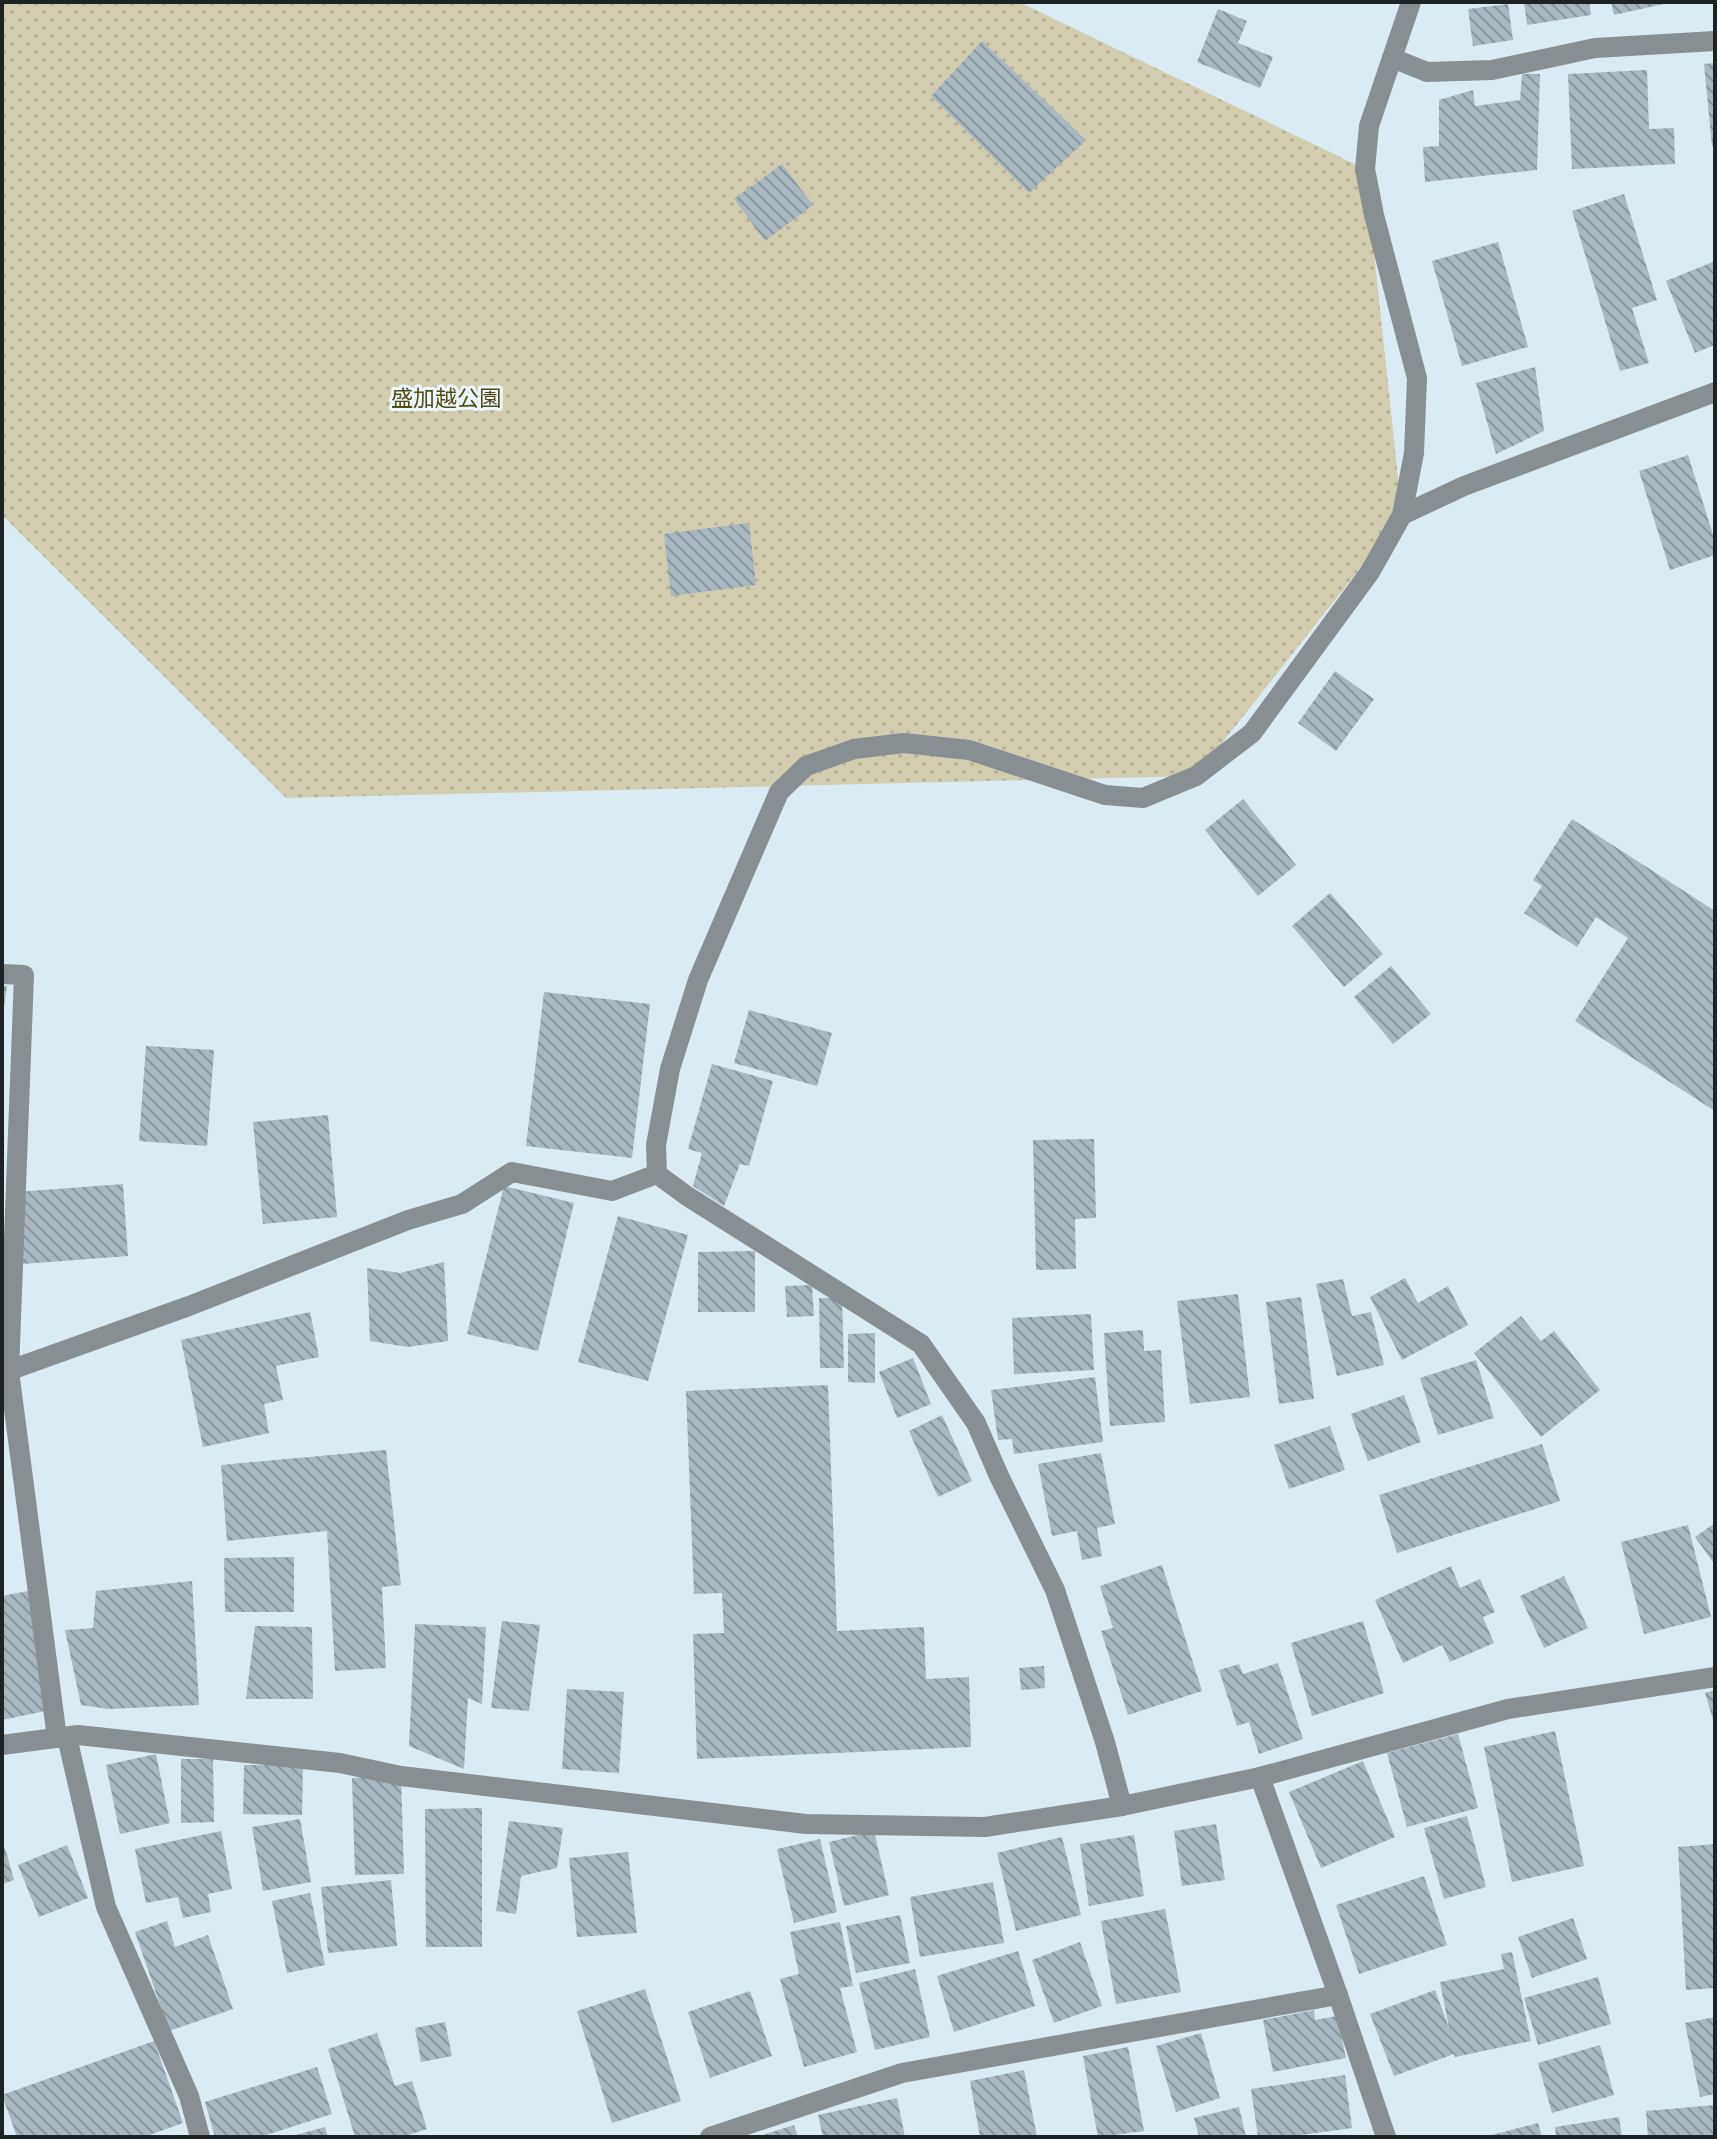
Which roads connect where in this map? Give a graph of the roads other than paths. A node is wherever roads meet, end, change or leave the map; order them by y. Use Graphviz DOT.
graph roads {
  1 [pos="1411,2"];
  2 [pos="1715,41"];
  3 [pos="1392,58"];
  4 [pos="1715,392"];
  5 [pos="1402,515"];
  6 [pos="2,974"];
  7 [pos="657,1174"];
  8 [pos="6,1372"];
  9 [pos="1715,1677"];
  10 [pos="62,1737"];
  11 [pos="2,1745"];
  12 [pos="1260,1777"];
  13 [pos="1122,1806"];
  14 [pos="1338,1995"];
  15 [pos="200,2137"];
  16 [pos="710,2137"];
  17 [pos="1386,2137"];
  1 -- 3 [label="street"];
  2 -- 3 [label="street"];
  3 -- 5 [label="street"];
  4 -- 5 [label="street"];
  5 -- 7 [label="street"];
  6 -- 8 [label="street"];
  7 -- 8 [label="street"];
  7 -- 13 [label="street"];
  8 -- 10 [label="street"];
  9 -- 12 [label="street"];
  10 -- 11 [label="street"];
  10 -- 13 [label="street"];
  10 -- 15 [label="street"];
  12 -- 13 [label="street"];
  12 -- 14 [label="street"];
  14 -- 16 [label="street"];
  14 -- 17 [label="street"];
}
